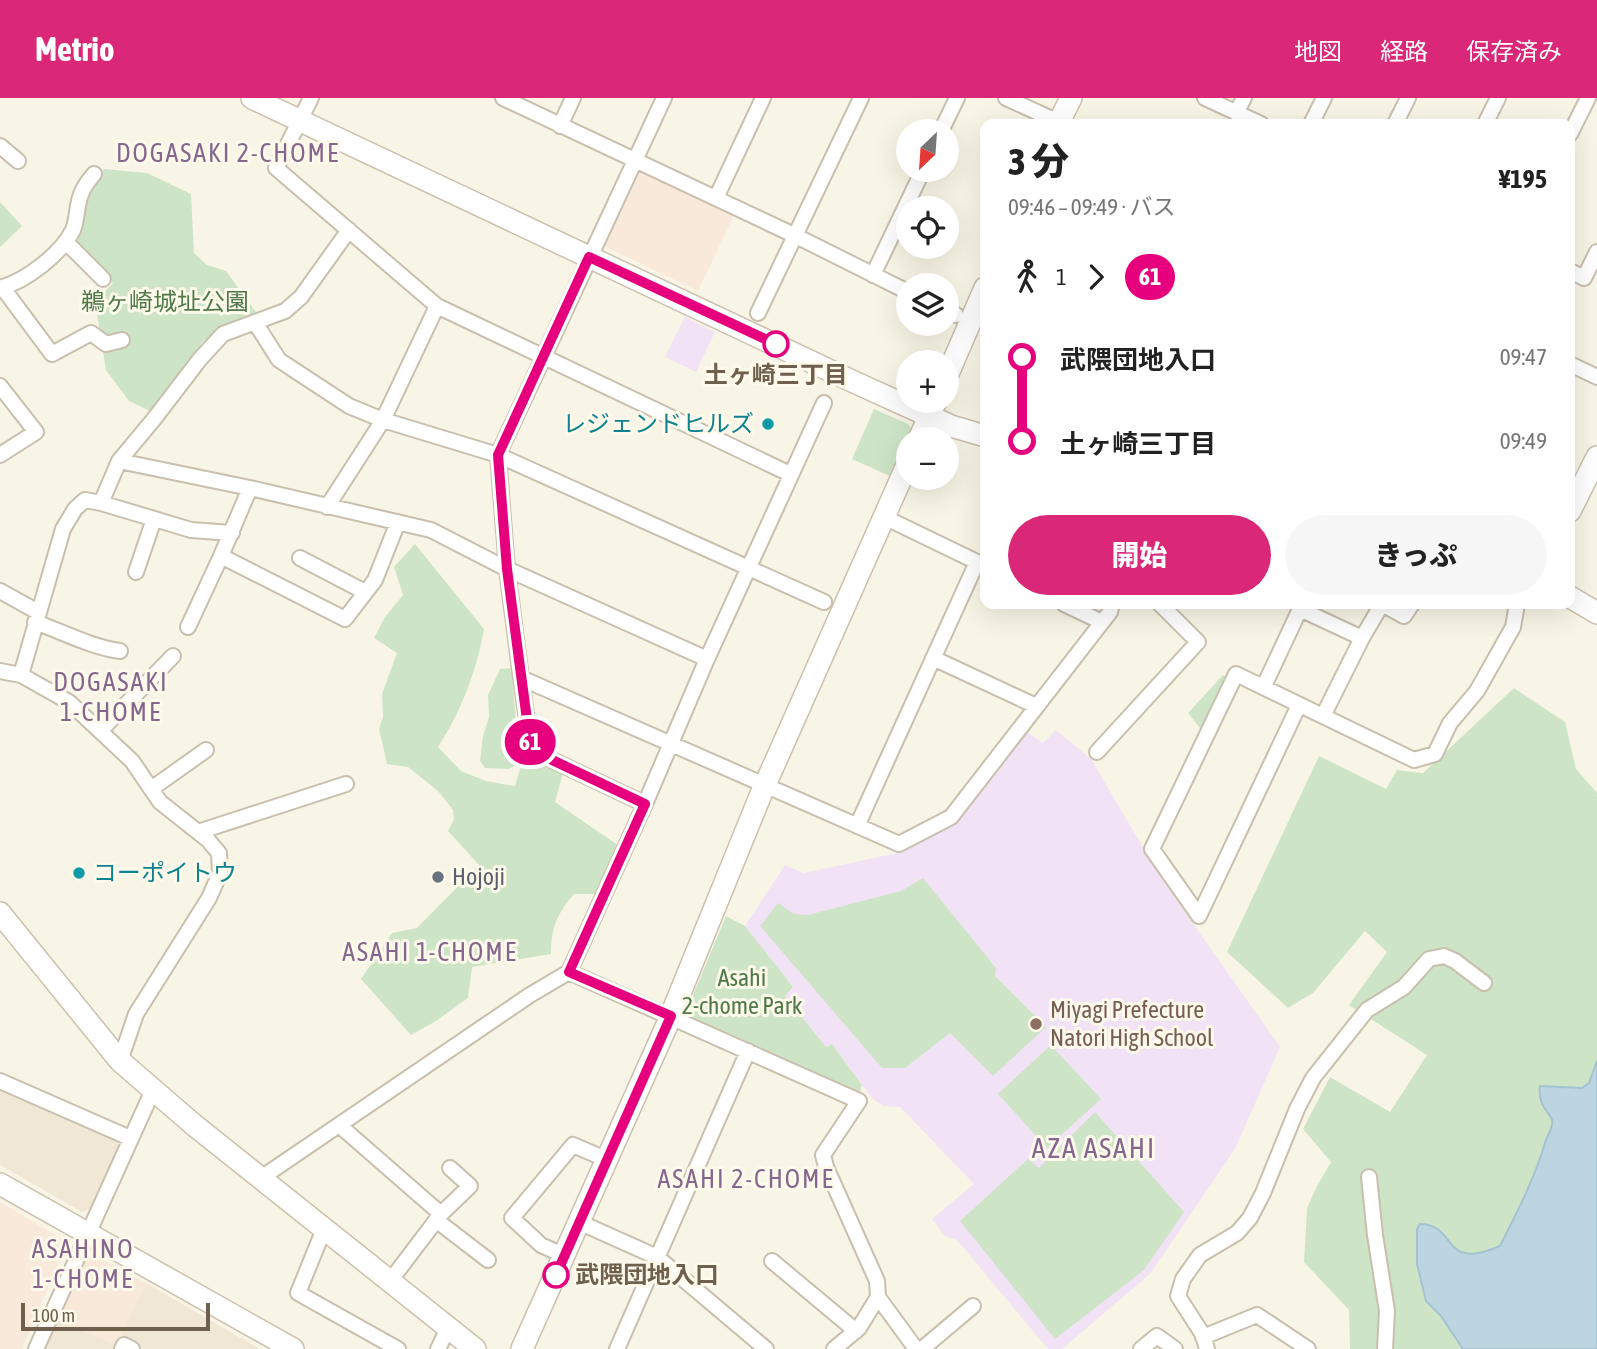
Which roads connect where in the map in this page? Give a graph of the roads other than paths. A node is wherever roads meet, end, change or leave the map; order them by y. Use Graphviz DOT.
graph roads {
  1 [pos="252,98"];
  2 [pos="311,98"];
  3 [pos="503,98"];
  4 [pos="573,98"];
  5 [pos="664,98"];
  6 [pos="763,98"];
  7 [pos="860,98"];
  8 [pos="957,98"];
  9 [pos="1006,98"];
  10 [pos="1071,98"];
  11 [pos="1205,98"];
  12 [pos="1244,98"];
  13 [pos="1324,98"];
  14 [pos="1408,98"];
  15 [pos="1498,98"];
  16 [pos="1588,98"];
  17 [pos="1236,113"];
  18 [pos="947,119"];
  19 [pos="1050,119"];
  20 [pos="1062,119"];
  21 [pos="1250,119"];
  22 [pos="1314,119"];
  23 [pos="1398,119"];
  24 [pos="1488,119"];
  25 [pos="300,121"];
  26 [pos="1575,124"];
  27 [pos="560,125"];
  28 [pos="0,146"];
  29 [pos="634,160"];
  30 [pos="18,161"];
  31 [pos="94,174"];
  32 [pos="917,182"];
  33 [pos="716,198"];
  34 [pos="349,230"];
  35 [pos="794,235"];
  36 [pos="66,242"];
  37 [pos="1597,252"];
  38 [pos="589,257"];
  39 [pos="1575,274"];
  40 [pos="873,275"];
  41 [pos="103,279"];
  42 [pos="896,286"];
  43 [pos="1,288"];
  44 [pos="980,300"];
  45 [pos="437,306"];
  46 [pos="758,313"];
  47 [pos="256,324"];
  48 [pos="122,340"];
  49 [pos="958,350"];
  50 [pos="543,356"];
  51 [pos="1575,366"];
  52 [pos="1597,377"];
  53 [pos="0,386"];
  54 [pos="896,392"];
  55 [pos="824,403"];
  56 [pos="942,413"];
  57 [pos="383,420"];
  58 [pos="980,433"];
  59 [pos="0,455"];
  60 [pos="498,455"];
  61 [pos="1597,457"];
  62 [pos="119,461"];
  63 [pos="790,474"];
  64 [pos="250,488"];
  65 [pos="896,490"];
  66 [pos="1575,501"];
  67 [pos="101,503"];
  68 [pos="327,507"];
  69 [pos="884,517"];
  70 [pos="154,519"];
  71 [pos="397,522"];
  72 [pos="232,533"];
  73 [pos="221,556"];
  74 [pos="300,558"];
  75 [pos="980,564"];
  76 [pos="980,566"];
  77 [pos="749,568"];
  78 [pos="507,569"];
  79 [pos="136,572"];
  80 [pos="0,590"];
  81 [pos="365,592"];
  82 [pos="1575,600"];
  83 [pos="824,602"];
  84 [pos="1075,609"];
  85 [pos="1111,609"];
  86 [pos="1165,609"];
  87 [pos="1379,609"];
  88 [pos="1391,609"];
  89 [pos="1409,609"];
  90 [pos="1516,609"];
  91 [pos="1597,613"];
  92 [pos="36,617"];
  93 [pos="1102,622"];
  94 [pos="188,627"];
  95 [pos="1362,638"];
  96 [pos="120,651"];
  97 [pos="173,656"];
  98 [pos="933,658"];
  99 [pos="707,659"];
  100 [pos="0,671"];
  101 [pos="21,675"];
  102 [pos="522,678"];
  103 [pos="1264,686"];
  104 [pos="1299,705"];
  105 [pos="1036,706"];
  106 [pos="1323,716"];
  107 [pos="101,730"];
  108 [pos="671,744"];
  109 [pos="206,750"];
  110 [pos="1097,752"];
  111 [pos="346,784"];
  112 [pos="765,784"];
  113 [pos="151,789"];
  114 [pos="645,804"];
  115 [pos="858,826"];
  116 [pos="198,832"];
  117 [pos="0,913"];
  118 [pos="7,929"];
  119 [pos="569,972"];
  120 [pos="1484,983"];
  121 [pos="671,1016"];
  122 [pos="748,1051"];
  123 [pos="120,1061"];
  124 [pos="0,1081"];
  125 [pos="153,1090"];
  126 [pos="339,1125"];
  127 [pos="131,1138"];
  128 [pos="608,1160"];
  129 [pos="450,1168"];
  130 [pos="1369,1177"];
  131 [pos="261,1178"];
  132 [pos="0,1184"];
  133 [pos="439,1217"];
  134 [pos="581,1223"];
  135 [pos="324,1229"];
  136 [pos="88,1233"];
  137 [pos="565,1256"];
  138 [pos="657,1258"];
  139 [pos="488,1260"];
  140 [pos="772,1261"];
  141 [pos="390,1281"];
  142 [pos="878,1297"];
  143 [pos="973,1306"];
  144 [pos="449,1328"];
  145 [pos="856,1331"];
  146 [pos="1205,1343"];
  147 [pos="622,1347"];
  148 [pos="36,1349"];
  149 [pos="122,1349"];
  150 [pos="132,1349"];
  151 [pos="293,1349"];
  152 [pos="398,1349"];
  153 [pos="438,1349"];
  154 [pos="475,1349"];
  155 [pos="522,1349"];
  156 [pos="765,1349"];
  157 [pos="834,1349"];
  158 [pos="916,1349"];
  159 [pos="922,1349"];
  160 [pos="1141,1349"];
  161 [pos="1175,1349"];
  162 [pos="1308,1349"];
  163 [pos="1385,1349"];
  1 -- 25 [label="street"];
  2 -- 25 [label="street"];
  3 -- 27 [label="street"];
  4 -- 27 [label="street"];
  5 -- 29 [label="street"];
  6 -- 33 [label="street"];
  7 -- 35 [label="street"];
  8 -- 18 [label="street"];
  9 -- 19 [label="street"];
  10 -- 20 [label="street"];
  11 -- 17 [label="street"];
  12 -- 17 [label="street"];
  13 -- 22 [label="street"];
  14 -- 23 [label="street"];
  15 -- 24 [label="street"];
  16 -- 26 [label="street"];
  17 -- 21 [label="street"];
  25 -- 34 [label="street"];
  25 -- 38 [label="street"];
  27 -- 29 [label="street"];
  28 -- 30 [label="street"];
  29 -- 33 [label="street"];
  29 -- 38 [label="street"];
  31 -- 36 [label="street"];
  32 -- 40 [label="street"];
  33 -- 35 [label="street"];
  34 -- 45 [label="street"];
  34 -- 47 [label="street"];
  35 -- 40 [label="street"];
  35 -- 46 [label="street"];
  36 -- 41 [label="street"];
  36 -- 43 [label="street"];
  37 -- 39 [label="street"];
  38 -- 50 [label="street"];
  38 -- 54 [label="street"];
  40 -- 42 [label="street"];
  43 -- 48 [label="street"];
  44 -- 49 [label="street"];
  45 -- 50 [label="street"];
  45 -- 57 [label="street"];
  47 -- 57 [label="street"];
  47 -- 62 [label="street"];
  50 -- 60 [label="street"];
  50 -- 63 [label="street"];
  51 -- 52 [label="street"];
  53 -- 59 [label="street"];
  55 -- 63 [label="street"];
  56 -- 58 [label="street"];
  57 -- 60 [label="street"];
  57 -- 68 [label="street"];
  60 -- 77 [label="street"];
  60 -- 78 [label="street"];
  61 -- 66 [label="street"];
  62 -- 64 [label="street"];
  62 -- 67 [label="street"];
  63 -- 77 [label="street"];
  64 -- 68 [label="street"];
  64 -- 72 [label="street"];
  65 -- 69 [label="street"];
  67 -- 70 [label="street"];
  67 -- 92 [label="street"];
  68 -- 71 [label="street"];
  69 -- 75 [label="street"];
  69 -- 112 [label="street"];
  70 -- 72 [label="street"];
  70 -- 79 [label="street"];
  71 -- 78 [label="street"];
  71 -- 81 [label="street"];
  72 -- 73 [label="street"];
  73 -- 81 [label="street"];
  73 -- 94 [label="street"];
  74 -- 81 [label="street"];
  76 -- 98 [label="street"];
  77 -- 83 [label="street"];
  77 -- 99 [label="street"];
  78 -- 99 [label="street"];
  78 -- 102 [label="street"];
  80 -- 92 [label="street"];
  82 -- 91 [label="street"];
  84 -- 93 [label="street"];
  85 -- 93 [label="street"];
  86 -- 110 [label="street"];
  87 -- 95 [label="street"];
  88 -- 89 [label="street"];
  90 -- 106 [label="street"];
  92 -- 96 [label="street"];
  92 -- 101 [label="street"];
  93 -- 105 [label="street"];
  95 -- 103 [label="street"];
  95 -- 106 [label="street"];
  97 -- 107 [label="street"];
  98 -- 105 [label="street"];
  98 -- 115 [label="street"];
  99 -- 108 [label="street"];
  100 -- 101 [label="street"];
  101 -- 107 [label="street"];
  102 -- 108 [label="street"];
  102 -- 114 [label="street"];
  103 -- 104 [label="street"];
  103 -- 104 [label="street"];
  104 -- 106 [label="street"];
  105 -- 115 [label="street"];
  107 -- 113 [label="street"];
  108 -- 112 [label="street"];
  108 -- 114 [label="street"];
  109 -- 113 [label="street"];
  111 -- 116 [label="street"];
  112 -- 115 [label="street"];
  112 -- 121 [label="street"];
  113 -- 116 [label="street"];
  114 -- 119 [label="street"];
  116 -- 123 [label="street"];
  117 -- 118 [label="street"];
  118 -- 123 [label="street"];
  119 -- 121 [label="street"];
  119 -- 126 [label="street"];
  120 -- 146 [label="street"];
  121 -- 122 [label="street"];
  121 -- 128 [label="street"];
  122 -- 138 [label="street"];
  122 -- 142 [label="street"];
  123 -- 125 [label="street"];
  124 -- 127 [label="street"];
  125 -- 127 [label="street"];
  125 -- 131 [label="street"];
  126 -- 131 [label="street"];
  126 -- 133 [label="street"];
  127 -- 136 [label="street"];
  128 -- 134 [label="street"];
  128 -- 137 [label="street"];
  129 -- 133 [label="street"];
  130 -- 163 [label="street"];
  131 -- 135 [label="street"];
  132 -- 136 [label="street"];
  133 -- 139 [label="street"];
  133 -- 141 [label="street"];
  134 -- 137 [label="street"];
  134 -- 138 [label="street"];
  135 -- 141 [label="street"];
  135 -- 152 [label="street"];
  136 -- 148 [label="street"];
  136 -- 151 [label="street"];
  137 -- 155 [label="street"];
  138 -- 147 [label="street"];
  138 -- 156 [label="street"];
  140 -- 145 [label="street"];
  141 -- 144 [label="street"];
  142 -- 145 [label="street"];
  142 -- 158 [label="street"];
  143 -- 159 [label="street"];
  144 -- 153 [label="street"];
  144 -- 154 [label="street"];
  145 -- 157 [label="street"];
  146 -- 162 [label="street"];
  149 -- 150 [label="street"];
  160 -- 161 [label="street"];
}
